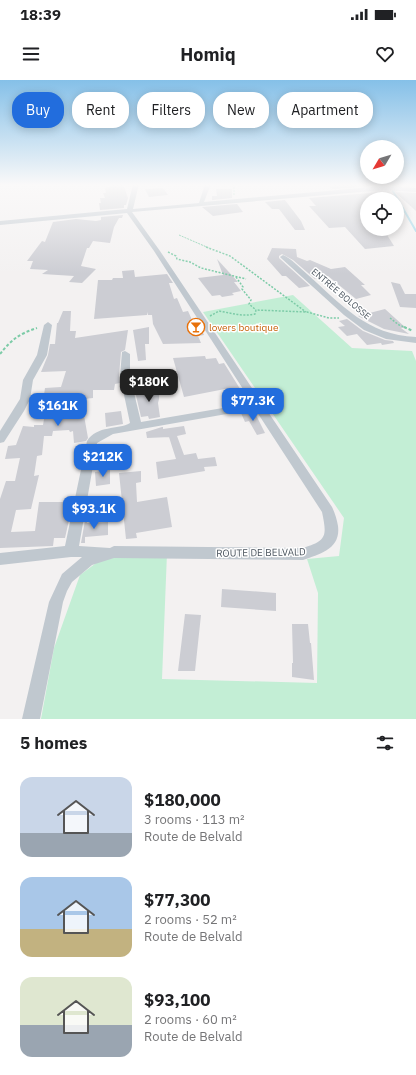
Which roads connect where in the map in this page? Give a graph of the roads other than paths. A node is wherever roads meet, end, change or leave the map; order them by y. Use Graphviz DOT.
graph roads {
  1 [pos="108,214"];
  2 [pos="130,214"];
  3 [pos="0,223"];
  4 [pos="283,257"];
  5 [pos="48,325"];
  6 [pos="416,340"];
  7 [pos="125,354"];
  8 [pos="259,405"];
  9 [pos="134,426"];
  10 [pos="0,439"];
  11 [pos="70,551"];
  12 [pos="114,552"];
  13 [pos="0,559"];
  14 [pos="31,719"];
  1 -- 3 [label="street"];
  2 -- 8 [label="street, ROUTE DE BELVALD"];
  4 -- 6 [label="street, ENTRÉE BOLOSSE"];
  5 -- 10 [label="street"];
  7 -- 9 [label="street"];
  8 -- 9 [label="street"];
  8 -- 12 [label="street, ROUTE DE BELVALD"];
  9 -- 11 [label="street"];
  11 -- 12 [label="street"];
  11 -- 13 [label="street"];
  12 -- 14 [label="street, ROUTE DE BELVALD"];
}
